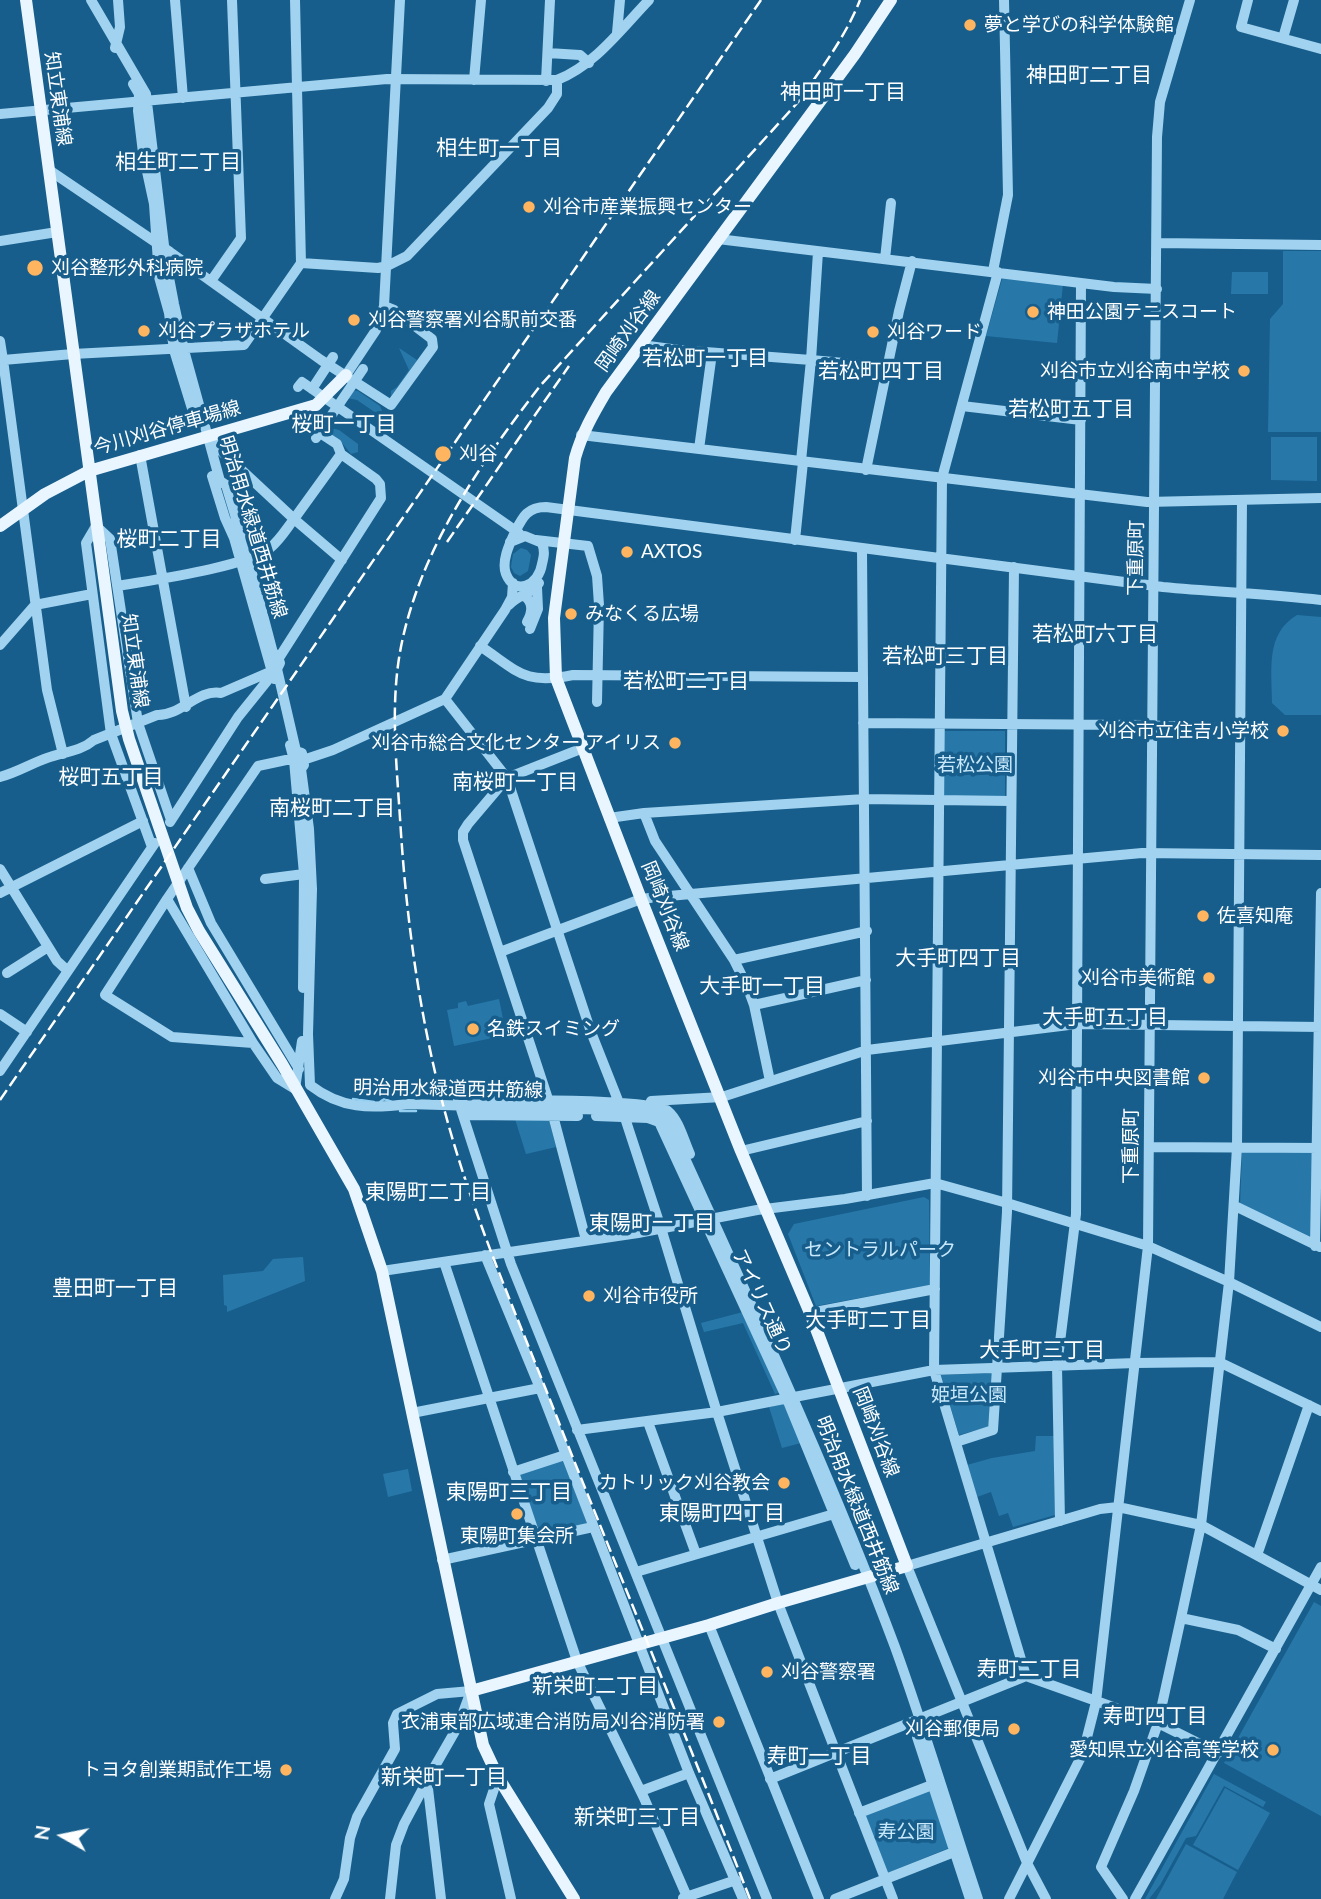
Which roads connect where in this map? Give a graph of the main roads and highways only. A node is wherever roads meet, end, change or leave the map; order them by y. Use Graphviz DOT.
graph roads {
  1 [pos="26,0"];
  2 [pos="891,0"];
  3 [pos="346,375"];
  4 [pos="89,471"];
  5 [pos="0,526"];
  6 [pos="471,1691"];
  7 [pos="574,1899"];
  1 -- 4 [label="main road, 知立東浦線"];
  2 -- 6 [label="main road, 岡崎刈谷線"];
  3 -- 4 [label="main road, 今川刈谷停車場線"];
  4 -- 5 [label="main road, 今川刈谷停車場線"];
  4 -- 6 [label="main road, 知立東浦線"];
  6 -- 7 [label="main road"];
}
